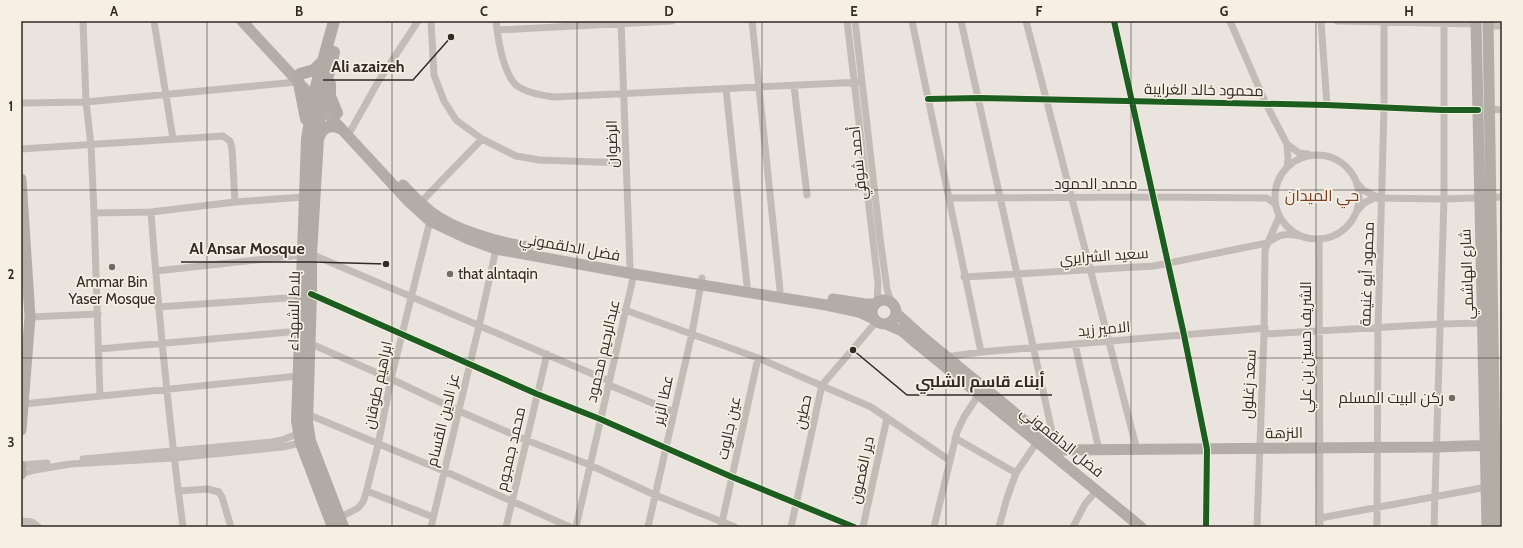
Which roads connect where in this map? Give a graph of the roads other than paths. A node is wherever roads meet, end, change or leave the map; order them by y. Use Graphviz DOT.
graph roads {
  1 [pos="83,21"];
  2 [pos="154,21"];
  3 [pos="242,21"];
  4 [pos="252,21"];
  5 [pos="334,21"];
  6 [pos="342,21"];
  7 [pos="418,21"];
  8 [pos="431,21"];
  9 [pos="496,21"];
  10 [pos="672,21"];
  11 [pos="752,21"];
  12 [pos="847,21"];
  13 [pos="855,21"];
  14 [pos="912,21"];
  15 [pos="961,21"];
  16 [pos="1026,21"];
  17 [pos="1114,21"];
  18 [pos="1230,21"];
  19 [pos="1322,21"];
  20 [pos="1337,21"];
  21 [pos="621,22"];
  22 [pos="1384,22"];
  23 [pos="1444,22"];
  24 [pos="1476,22"];
  25 [pos="1488,23"];
  26 [pos="1502,26"];
  27 [pos="497,30"];
  28 [pos="327,61"];
  29 [pos="299,80"];
  30 [pos="858,82"];
  31 [pos="794,86"];
  32 [pos="759,88"];
  33 [pos="726,89"];
  34 [pos="165,94"];
  35 [pos="624,94"];
  36 [pos="318,98"];
  37 [pos="978,98"];
  38 [pos="928,99"];
  39 [pos="1046,100"];
  40 [pos="1132,101"];
  41 [pos="86,102"];
  42 [pos="21,103"];
  43 [pos="1266,104"];
  44 [pos="1327,105"];
  45 [pos="1384,108"];
  46 [pos="1490,109"];
  47 [pos="1443,110"];
  48 [pos="1478,110"];
  49 [pos="1502,110"];
  50 [pos="337,113"];
  51 [pos="346,129"];
  52 [pos="173,139"];
  53 [pos="482,139"];
  54 [pos="312,140"];
  55 [pos="1286,144"];
  56 [pos="90,145"];
  57 [pos="21,149"];
  58 [pos="1313,154"];
  59 [pos="626,164"];
  60 [pos="1287,167"];
  61 [pos="21,179"];
  62 [pos="1357,183"];
  63 [pos="1275,190"];
  64 [pos="807,195"];
  65 [pos="1154,196"];
  66 [pos="304,197"];
  67 [pos="1001,197"];
  68 [pos="1071,197"];
  69 [pos="1485,197"];
  70 [pos="1502,197"];
  71 [pos="949,198"];
  72 [pos="1267,198"];
  73 [pos="1380,198"];
  74 [pos="1444,200"];
  75 [pos="235,202"];
  76 [pos="421,202"];
  77 [pos="1275,204"];
  78 [pos="1358,211"];
  79 [pos="151,212"];
  80 [pos="94,213"];
  81 [pos="1280,217"];
  82 [pos="430,220"];
  83 [pos="1300,236"];
  84 [pos="1319,240"];
  85 [pos="1267,244"];
  86 [pos="496,248"];
  87 [pos="307,255"];
  88 [pos="1168,263"];
  89 [pos="21,268"];
  90 [pos="632,270"];
  91 [pos="1090,270"];
  92 [pos="156,271"];
  93 [pos="1017,274"];
  94 [pos="964,277"];
  95 [pos="701,281"];
  96 [pos="747,285"];
  97 [pos="780,290"];
  98 [pos="306,295"];
  99 [pos="410,297"];
  100 [pos="891,302"];
  101 [pos="876,303"];
  102 [pos="158,307"];
  103 [pos="626,310"];
  104 [pos="896,313"];
  105 [pos="98,314"];
  106 [pos="30,317"];
  107 [pos="879,321"];
  108 [pos="1440,324"];
  109 [pos="1493,324"];
  110 [pos="479,326"];
  111 [pos="1378,328"];
  112 [pos="300,331"];
  113 [pos="1264,331"];
  114 [pos="1319,331"];
  115 [pos="402,333"];
  116 [pos="692,333"];
  117 [pos="1184,335"];
  118 [pos="161,342"];
  119 [pos="1108,342"];
  120 [pos="309,343"];
  121 [pos="1075,344"];
  122 [pos="1033,347"];
  123 [pos="100,348"];
  124 [pos="981,352"];
  125 [pos="546,354"];
  126 [pos="21,355"];
  127 [pos="946,356"];
  128 [pos="758,358"];
  129 [pos="470,364"];
  130 [pos="298,376"];
  131 [pos="391,379"];
  132 [pos="609,383"];
  133 [pos="822,385"];
  134 [pos="167,389"];
  135 [pos="537,394"];
  136 [pos="979,394"];
  137 [pos="100,396"];
  138 [pos="23,404"];
  139 [pos="458,411"];
  140 [pos="674,412"];
  141 [pos="307,414"];
  142 [pos="887,418"];
  143 [pos="600,419"];
  144 [pos="21,430"];
  145 [pos="304,437"];
  146 [pos="955,438"];
  147 [pos="526,440"];
  148 [pos="1037,442"];
  149 [pos="378,445"];
  150 [pos="1054,445"];
  151 [pos="1494,445"];
  152 [pos="1377,447"];
  153 [pos="1436,447"];
  154 [pos="666,448"];
  155 [pos="1259,448"];
  156 [pos="1319,448"];
  157 [pos="1207,449"];
  158 [pos="1067,450"];
  159 [pos="1099,450"];
  160 [pos="1137,450"];
  161 [pos="174,455"];
  162 [pos="949,460"];
  163 [pos="1064,464"];
  164 [pos="21,465"];
  165 [pos="590,465"];
  166 [pos="444,471"];
  167 [pos="1016,473"];
  168 [pos="21,474"];
  169 [pos="732,477"];
  170 [pos="1487,487"];
  171 [pos="1097,490"];
  172 [pos="178,491"];
  173 [pos="367,491"];
  174 [pos="655,495"];
  175 [pos="1434,497"];
  176 [pos="512,501"];
  177 [pos="796,503"];
  178 [pos="1377,507"];
  179 [pos="433,517"];
  180 [pos="1320,518"];
  181 [pos="21,521"];
  182 [pos="338,524"];
  183 [pos="721,524"];
  184 [pos="38,527"];
  185 [pos="183,527"];
  186 [pos="231,527"];
  187 [pos="431,527"];
  188 [pos="506,527"];
  189 [pos="570,527"];
  190 [pos="576,527"];
  191 [pos="648,527"];
  192 [pos="735,527"];
  193 [pos="791,527"];
  194 [pos="854,527"];
  195 [pos="863,527"];
  196 [pos="934,527"];
  197 [pos="999,527"];
  198 [pos="1073,527"];
  199 [pos="1141,527"];
  200 [pos="1206,527"];
  201 [pos="1256,527"];
  202 [pos="1320,527"];
  203 [pos="1377,527"];
  204 [pos="1434,527"];
  205 [pos="1487,527"];
  206 [pos="1496,527"];
  1 -- 41 [label="street"];
  2 -- 34 [label="street"];
  3 -- 29 [label="main road"];
  4 -- 29 [label="main road"];
  5 -- 28 [label="main road"];
  6 -- 28 [label="main road, بلاط الشهداء"];
  7 -- 51 [label="street"];
  8 -- 53 [label="street"];
  9 -- 27 [label="street"];
  10 -- 21 [label="street"];
  11 -- 32 [label="street"];
  12 -- 30 [label="street, أحمد شوقي"];
  13 -- 30 [label="street, أحمد شوقي"];
  14 -- 38 [label="street"];
  15 -- 37 [label="street"];
  16 -- 39 [label="street"];
  17 -- 40 [label="street"];
  18 -- 43 [label="street"];
  19 -- 44 [label="street"];
  20 -- 22 [label="street"];
  21 -- 27 [label="street"];
  21 -- 35 [label="street, الرضوان"];
  22 -- 23 [label="street"];
  22 -- 45 [label="street, محمود أبو غنيمة"];
  23 -- 24 [label="street"];
  23 -- 47 [label="street"];
  24 -- 48 [label="main road, شارع الهاشمي"];
  25 -- 26 [label="street"];
  25 -- 46 [label="main road, شارع الهاشمي"];
  27 -- 35 [label="street"];
  28 -- 29 [label="main road"];
  28 -- 36 [label="main road, بلاط الشهداء"];
  28 -- 50 [label="main road"];
  29 -- 34 [label="street"];
  29 -- 36 [label="main road"];
  29 -- 54 [label="main road"];
  30 -- 31 [label="street"];
  30 -- 100 [label="street, أحمد شوقي"];
  30 -- 101 [label="street, أحمد شوقي"];
  31 -- 32 [label="street"];
  31 -- 64 [label="street"];
  32 -- 33 [label="street"];
  32 -- 97 [label="street"];
  33 -- 35 [label="street"];
  33 -- 96 [label="street"];
  34 -- 41 [label="street"];
  34 -- 52 [label="street"];
  35 -- 59 [label="street, الرضوان"];
  36 -- 50 [label="main road, فضل الدلقموني"];
  36 -- 51 [label="main road, فضل الدلقموني"];
  36 -- 54 [label="main road, بلاط الشهداء"];
  37 -- 38 [label="street, محمود خالد الغرايبة"];
  37 -- 39 [label="street, محمود خالد الغرايبة"];
  37 -- 67 [label="street"];
  38 -- 71 [label="street"];
  39 -- 40 [label="street, محمود خالد الغرايبة"];
  39 -- 68 [label="street"];
  40 -- 43 [label="street, محمود خالد الغرايبة"];
  40 -- 65 [label="street"];
  41 -- 42 [label="street"];
  41 -- 56 [label="street"];
  43 -- 44 [label="street, محمود خالد الغرايبة"];
  43 -- 55 [label="street"];
  44 -- 45 [label="street, محمود خالد الغرايبة"];
  45 -- 47 [label="street, محمود خالد الغرايبة"];
  45 -- 73 [label="street, محمود أبو غنيمة"];
  46 -- 49 [label="street"];
  46 -- 69 [label="main road, شارع الهاشمي"];
  47 -- 48 [label="street, محمود خالد الغرايبة"];
  47 -- 74 [label="street"];
  48 -- 69 [label="main road, شارع الهاشمي"];
  50 -- 51 [label="main road, فضل الدلقموني"];
  51 -- 54 [label="main road"];
  51 -- 76 [label="main road, فضل الدلقموني"];
  51 -- 82 [label="main road, فضل الدلقموني"];
  52 -- 56 [label="street"];
  52 -- 75 [label="street"];
  53 -- 59 [label="street"];
  53 -- 76 [label="street"];
  54 -- 66 [label="main road"];
  54 -- 87 [label="main road, بلاط الشهداء"];
  55 -- 58 [label="street"];
  55 -- 60 [label="street"];
  56 -- 57 [label="street"];
  56 -- 80 [label="street"];
  58 -- 60 [label="street"];
  58 -- 62 [label="street"];
  59 -- 90 [label="street, الرضوان"];
  60 -- 63 [label="street"];
  61 -- 106 [label="main road"];
  62 -- 73 [label="street"];
  62 -- 78 [label="street"];
  63 -- 72 [label="street"];
  63 -- 77 [label="street"];
  65 -- 68 [label="street, محمد الحمود"];
  65 -- 72 [label="street, محمد الحمود"];
  65 -- 88 [label="street"];
  66 -- 75 [label="street"];
  66 -- 87 [label="main road"];
  67 -- 68 [label="street, محمد الحمود"];
  67 -- 71 [label="street, محمد الحمود"];
  67 -- 93 [label="street"];
  68 -- 91 [label="street"];
  69 -- 70 [label="street"];
  69 -- 74 [label="street"];
  69 -- 109 [label="main road, شارع الهاشمي"];
  71 -- 94 [label="street"];
  72 -- 77 [label="street"];
  73 -- 74 [label="street"];
  73 -- 78 [label="street"];
  73 -- 111 [label="street, محمود أبو غنيمة"];
  74 -- 108 [label="street"];
  75 -- 79 [label="street"];
  76 -- 90 [label="main road, فضل الدلقموني"];
  77 -- 81 [label="street"];
  78 -- 84 [label="street"];
  79 -- 80 [label="street"];
  79 -- 92 [label="street"];
  80 -- 105 [label="street"];
  81 -- 83 [label="street"];
  81 -- 85 [label="street, سعد زغلول"];
  82 -- 86 [label="main road, فضل الدلقموني"];
  82 -- 99 [label="street, ابراهيم طوقان"];
  83 -- 84 [label="street"];
  83 -- 85 [label="street"];
  84 -- 114 [label="street, الشريف حسين بن علي"];
  85 -- 88 [label="street, سعيد الشرايري"];
  85 -- 113 [label="street, سعد زغلول"];
  86 -- 90 [label="main road, فضل الدلقموني"];
  86 -- 110 [label="street, عز الدين القسام"];
  87 -- 92 [label="street"];
  87 -- 98 [label="main road, بلاط الشهداء"];
  87 -- 99 [label="street"];
  88 -- 91 [label="street, سعيد الشرايري"];
  88 -- 117 [label="street"];
  89 -- 126 [label="main road"];
  90 -- 95 [label="main road, فضل الدلقموني"];
  90 -- 103 [label="street, عبدالرحيم محمود"];
  91 -- 93 [label="street, سعيد الشرايري"];
  91 -- 119 [label="street"];
  92 -- 102 [label="street"];
  93 -- 94 [label="street, سعيد الشرايري"];
  93 -- 122 [label="street"];
  94 -- 124 [label="street"];
  95 -- 96 [label="main road, فضل الدلقموني"];
  95 -- 107 [label="main road, فضل الدلقموني"];
  95 -- 116 [label="street, عطا الزير"];
  96 -- 97 [label="main road, فضل الدلقموني"];
  97 -- 101 [label="main road, فضل الدلقموني"];
  98 -- 102 [label="street"];
  98 -- 112 [label="main road"];
  98 -- 115 [label="street"];
  98 -- 120 [label="main road, بلاط الشهداء"];
  99 -- 110 [label="street"];
  99 -- 115 [label="street, ابراهيم طوقان"];
  100 -- 101 [label="main road"];
  100 -- 104 [label="main road"];
  101 -- 107 [label="main road"];
  102 -- 118 [label="street"];
  103 -- 116 [label="street"];
  103 -- 132 [label="street, عبدالرحيم محمود"];
  104 -- 107 [label="main road"];
  104 -- 127 [label="main road"];
  105 -- 106 [label="street"];
  105 -- 123 [label="street"];
  106 -- 138 [label="main road"];
  107 -- 133 [label="street, حطين"];
  107 -- 136 [label="main road, فضل الدلقموني"];
  108 -- 109 [label="street, الامير زيد"];
  108 -- 111 [label="street, الامير زيد"];
  108 -- 153 [label="street"];
  109 -- 151 [label="main road, شارع الهاشمي"];
  110 -- 125 [label="street"];
  110 -- 129 [label="street, عز الدين القسام"];
  111 -- 114 [label="street, الامير زيد"];
  111 -- 152 [label="street, محمود أبو غنيمة"];
  112 -- 118 [label="street"];
  112 -- 130 [label="main road"];
  113 -- 114 [label="street, الامير زيد"];
  113 -- 117 [label="street, الامير زيد"];
  113 -- 155 [label="street, سعد زغلول"];
  114 -- 156 [label="street, الشريف حسين بن علي"];
  115 -- 129 [label="street"];
  115 -- 131 [label="street, ابراهيم طوقان"];
  116 -- 128 [label="street"];
  116 -- 140 [label="street, عطا الزير"];
  117 -- 119 [label="street, الامير زيد"];
  117 -- 157 [label="street"];
  118 -- 123 [label="street"];
  118 -- 134 [label="street"];
  119 -- 121 [label="street, الامير زيد"];
  119 -- 160 [label="street"];
  120 -- 131 [label="street"];
  120 -- 141 [label="main road, بلاط الشهداء"];
  121 -- 122 [label="street, الامير زيد"];
  121 -- 159 [label="street"];
  122 -- 124 [label="street, الامير زيد"];
  122 -- 150 [label="street"];
  123 -- 137 [label="street"];
  124 -- 127 [label="street, الامير زيد"];
  125 -- 132 [label="street"];
  125 -- 135 [label="street, محمد جمجوم"];
  127 -- 150 [label="main road"];
  128 -- 133 [label="street"];
  128 -- 169 [label="street, عين جالوت"];
  129 -- 135 [label="street"];
  129 -- 139 [label="street, عز الدين القسام"];
  130 -- 134 [label="street"];
  130 -- 145 [label="main road"];
  131 -- 139 [label="street"];
  131 -- 149 [label="street, ابراهيم طوقان"];
  132 -- 140 [label="street"];
  132 -- 143 [label="street, عبدالرحيم محمود"];
  133 -- 142 [label="street"];
  133 -- 177 [label="street, حطين"];
  134 -- 137 [label="street"];
  134 -- 161 [label="street"];
  135 -- 143 [label="street"];
  135 -- 147 [label="street, محمد جمجوم"];
  136 -- 146 [label="street"];
  136 -- 148 [label="main road, فضل الدلقموني"];
  137 -- 138 [label="street"];
  138 -- 144 [label="main road"];
  139 -- 147 [label="street"];
  139 -- 166 [label="street, عز الدين القسام"];
  140 -- 154 [label="street, عطا الزير"];
  141 -- 145 [label="main road, بلاط الشهداء"];
  141 -- 149 [label="street"];
  142 -- 162 [label="street"];
  142 -- 195 [label="street, دير الغصون"];
  143 -- 154 [label="street"];
  143 -- 165 [label="street, عبدالرحيم محمود"];
  145 -- 161 [label="street"];
  145 -- 182 [label="main road, بلاط الشهداء"];
  146 -- 162 [label="street"];
  146 -- 167 [label="street"];
  147 -- 165 [label="street"];
  147 -- 176 [label="street, محمد جمجوم"];
  148 -- 163 [label="main road, فضل الدلقموني"];
  148 -- 167 [label="street"];
  149 -- 166 [label="street"];
  149 -- 173 [label="street, ابراهيم طوقان"];
  150 -- 158 [label="main road"];
  151 -- 153 [label="main road, النزهة"];
  151 -- 170 [label="main road, شارع الهاشمي"];
  151 -- 206 [label="main road, شارع الهاشمي"];
  152 -- 153 [label="main road, النزهة"];
  152 -- 156 [label="main road, النزهة"];
  152 -- 178 [label="street, محمود أبو غنيمة"];
  153 -- 175 [label="street"];
  154 -- 169 [label="street"];
  154 -- 174 [label="street, عطا الزير"];
  155 -- 156 [label="main road, النزهة"];
  155 -- 157 [label="main road, النزهة"];
  155 -- 201 [label="street, سعد زغلول"];
  156 -- 180 [label="street, الشريف حسين بن علي"];
  157 -- 160 [label="main road, النزهة"];
  157 -- 200 [label="street"];
  158 -- 159 [label="main road, النزهة"];
  158 -- 163 [label="main road"];
  159 -- 160 [label="main road, النزهة"];
  161 -- 164 [label="street"];
  161 -- 168 [label="street"];
  161 -- 172 [label="street"];
  162 -- 196 [label="street"];
  163 -- 171 [label="main road, فضل الدلقموني"];
  164 -- 168 [label="main road"];
  165 -- 174 [label="street"];
  165 -- 190 [label="street, عبدالرحيم محمود"];
  166 -- 176 [label="street"];
  166 -- 179 [label="street, عز الدين القسام"];
  167 -- 197 [label="street"];
  169 -- 177 [label="street"];
  169 -- 183 [label="street, عين جالوت"];
  170 -- 175 [label="street"];
  170 -- 205 [label="main road, شارع الهاشمي"];
  171 -- 198 [label="street"];
  171 -- 199 [label="main road, فضل الدلقموني"];
  172 -- 185 [label="street"];
  172 -- 186 [label="street"];
  173 -- 179 [label="street"];
  173 -- 182 [label="street, ابراهيم طوقان"];
  174 -- 183 [label="street"];
  174 -- 191 [label="street, عطا الزير"];
  175 -- 178 [label="street"];
  175 -- 204 [label="street"];
  176 -- 188 [label="street, محمد جمجوم"];
  176 -- 189 [label="street"];
  177 -- 193 [label="street, حطين"];
  177 -- 194 [label="street"];
  178 -- 180 [label="street"];
  178 -- 203 [label="street, محمود أبو غنيمة"];
  179 -- 187 [label="street, عز الدين القسام"];
  180 -- 202 [label="street, الشريف حسين بن علي"];
  181 -- 184 [label="street"];
  183 -- 192 [label="street"];
}
